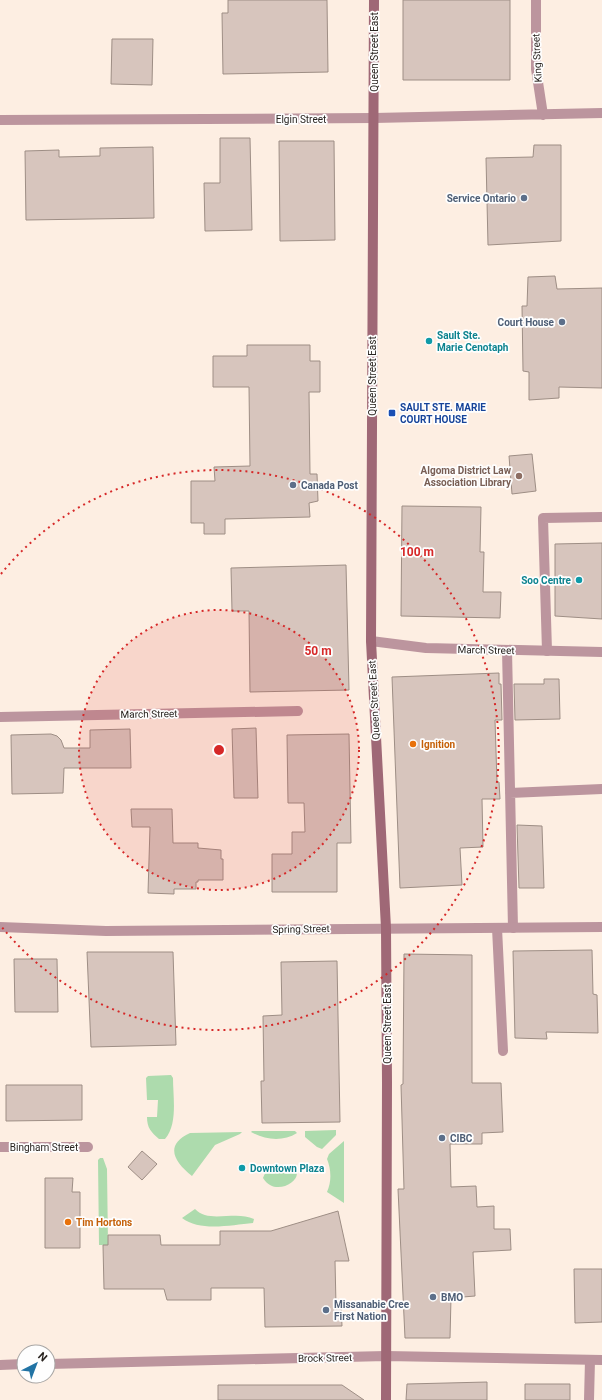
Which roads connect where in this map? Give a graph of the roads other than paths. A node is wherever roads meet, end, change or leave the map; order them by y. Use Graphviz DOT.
graph roads {
  1 [pos="374,0"];
  2 [pos="536,0"];
  3 [pos="602,113"];
  4 [pos="543,115"];
  5 [pos="374,118"];
  6 [pos="0,120"];
  7 [pos="602,517"];
  8 [pos="370,641"];
  9 [pos="507,650"];
  10 [pos="547,651"];
  11 [pos="602,652"];
  12 [pos="298,711"];
  13 [pos="0,717"];
  14 [pos="602,789"];
  15 [pos="510,793"];
  16 [pos="0,927"];
  17 [pos="602,927"];
  18 [pos="386,928"];
  19 [pos="497,928"];
  20 [pos="513,928"];
  21 [pos="503,1051"];
  22 [pos="0,1146"];
  23 [pos="88,1147"];
  24 [pos="386,1356"];
  25 [pos="590,1360"];
  26 [pos="602,1360"];
  27 [pos="16,1364"];
  28 [pos="56,1364"];
  29 [pos="0,1365"];
  30 [pos="386,1400"];
  31 [pos="589,1400"];
  1 -- 5 [label="main road, Queen Street East"];
  2 -- 4 [label="street, King Street"];
  3 -- 4 [label="street, Elgin Street"];
  4 -- 5 [label="street, Elgin Street"];
  5 -- 6 [label="street, Elgin Street"];
  5 -- 8 [label="main road, Queen Street East"];
  7 -- 10 [label="street"];
  8 -- 9 [label="street, March Street"];
  8 -- 18 [label="main road, Queen Street East"];
  9 -- 10 [label="street, March Street"];
  9 -- 15 [label="street"];
  10 -- 11 [label="street, March Street"];
  12 -- 13 [label="street, March Street"];
  14 -- 15 [label="street"];
  15 -- 20 [label="street"];
  16 -- 18 [label="street, Spring Street"];
  17 -- 20 [label="street, Spring Street"];
  18 -- 19 [label="street, Spring Street"];
  18 -- 24 [label="main road, Queen Street East"];
  19 -- 20 [label="street, Spring Street"];
  19 -- 21 [label="street"];
  22 -- 23 [label="street, Bingham Street"];
  24 -- 25 [label="street, Brock Street"];
  24 -- 28 [label="street, Brock Street"];
  24 -- 30 [label="main road, Queen Street East"];
  25 -- 26 [label="street, Brock Street"];
  25 -- 31 [label="street"];
  27 -- 29 [label="street"];
}
